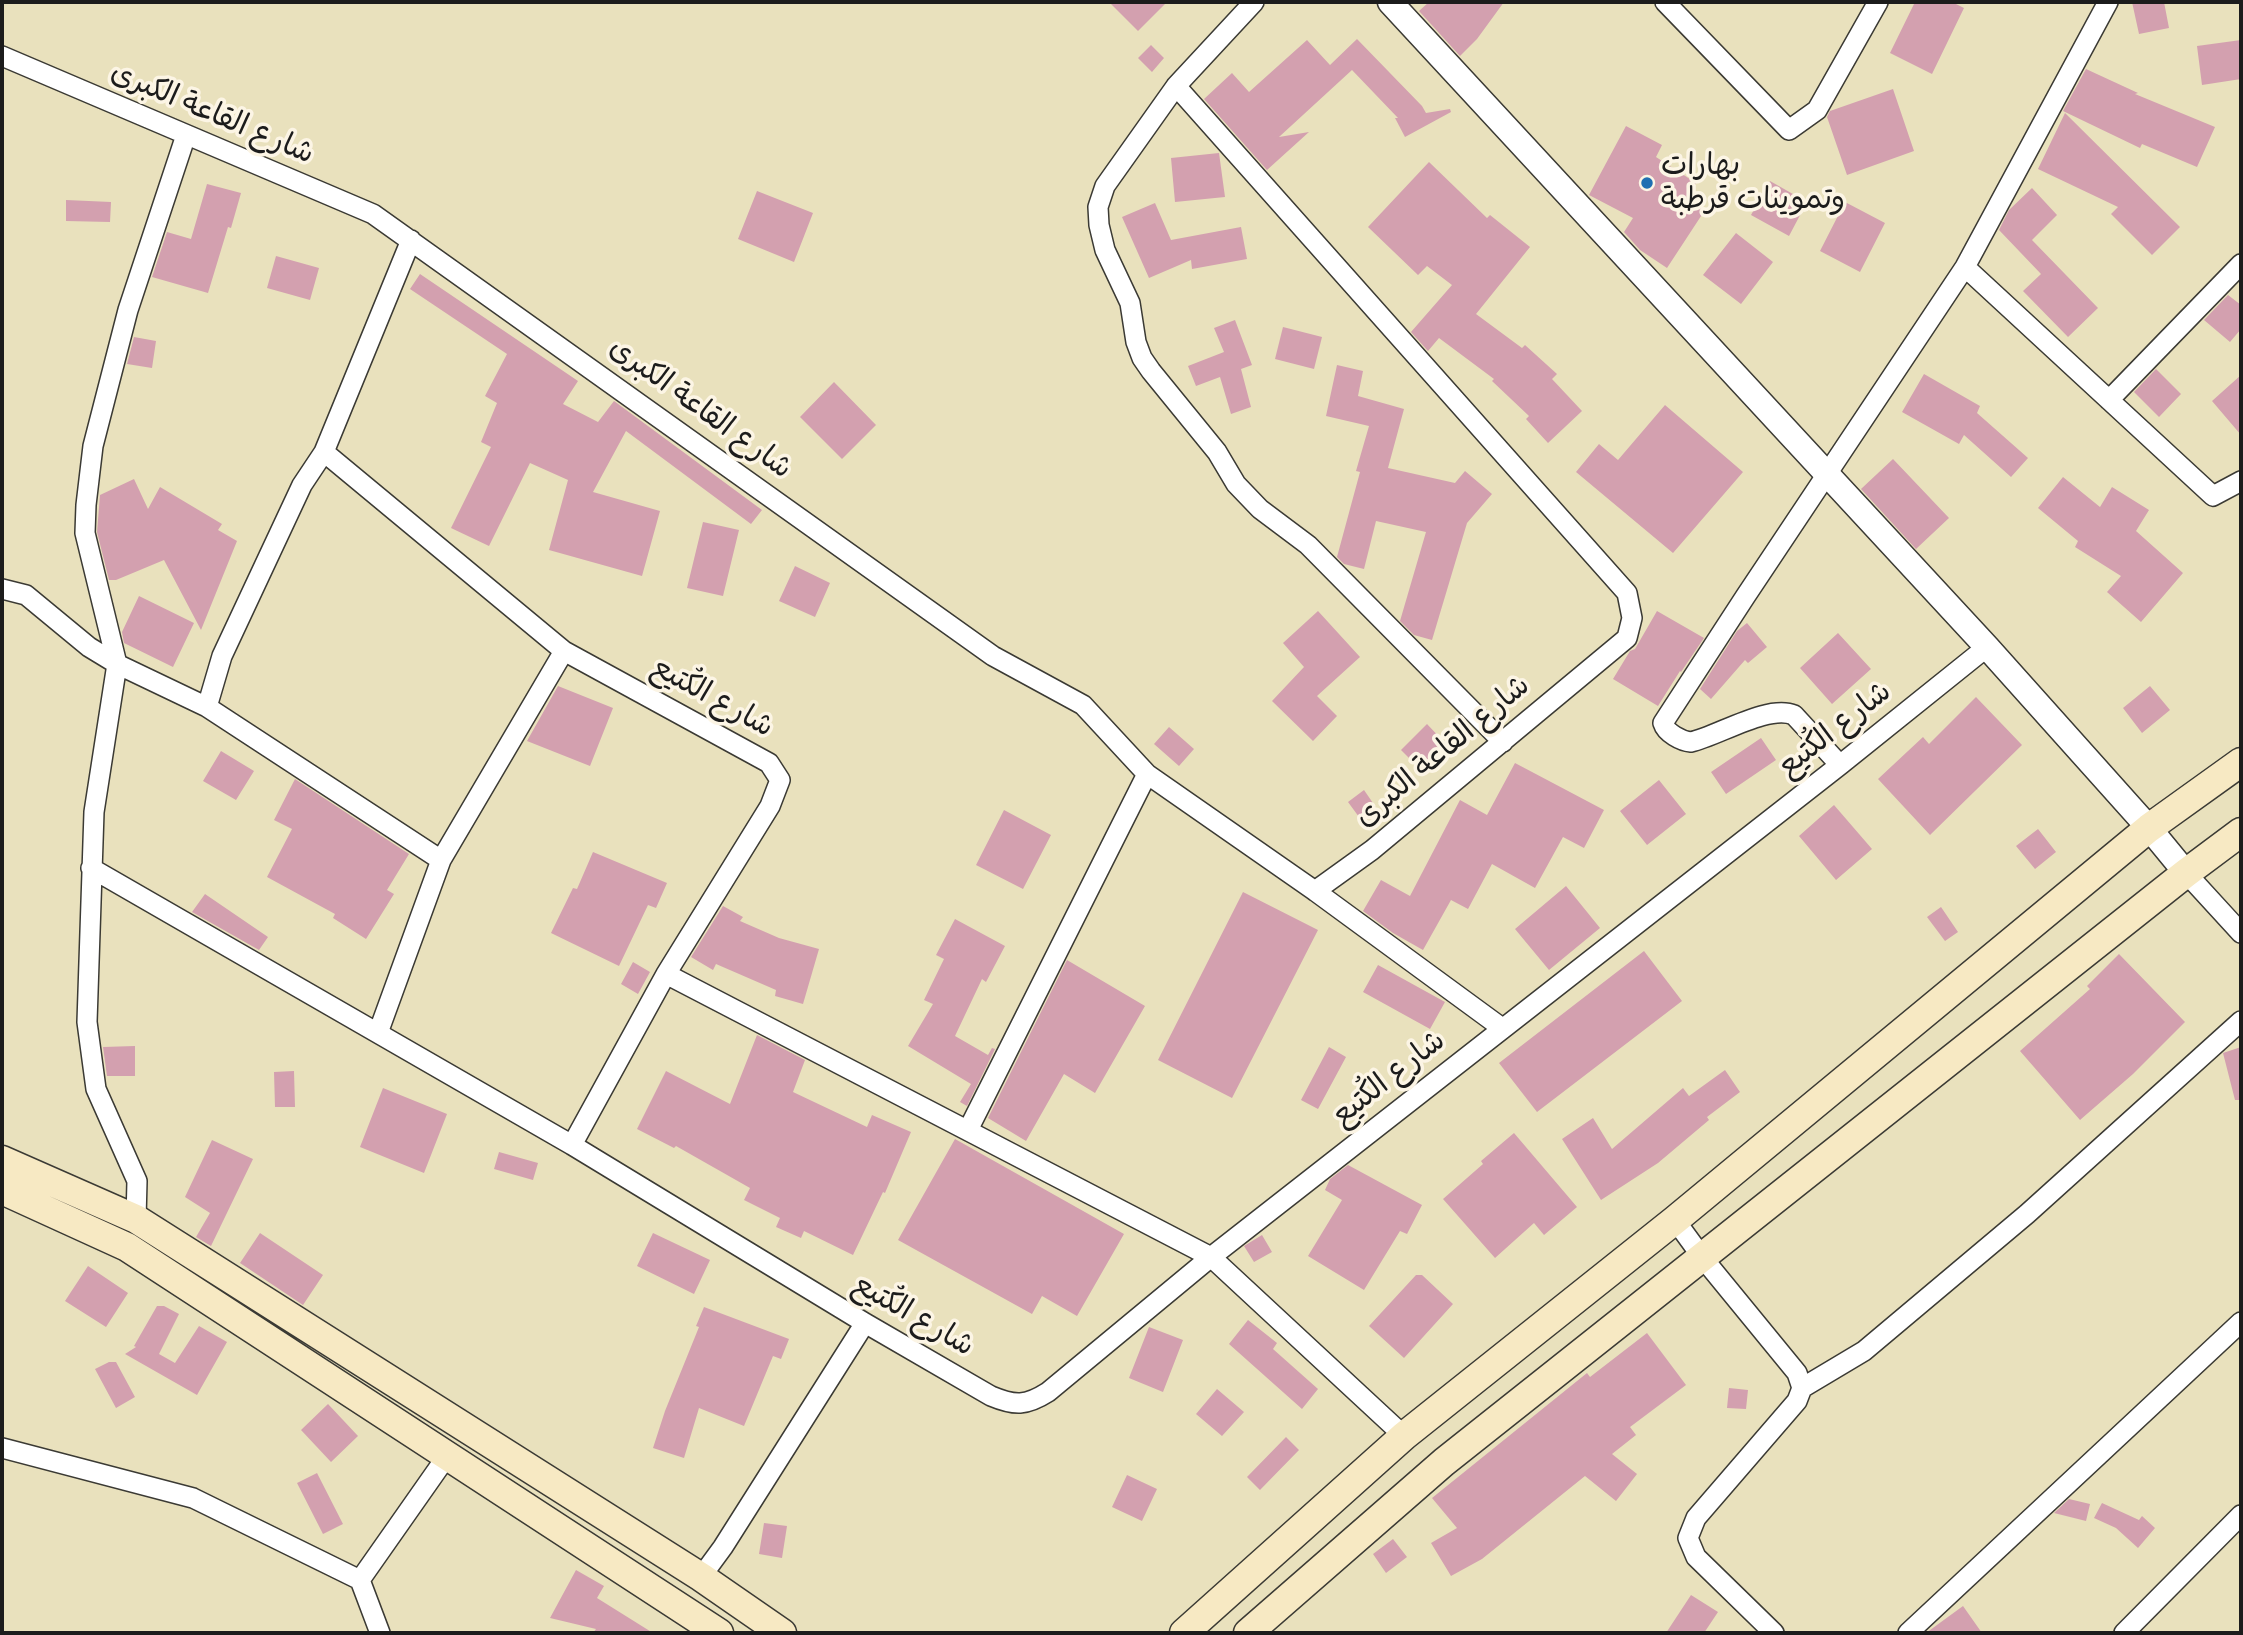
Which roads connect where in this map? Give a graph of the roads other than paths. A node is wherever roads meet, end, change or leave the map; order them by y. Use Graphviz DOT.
graph roads {
  1 [pos="1254,2"];
  2 [pos="1390,2"];
  3 [pos="1665,2"];
  4 [pos="1878,2"];
  5 [pos="2108,2"];
  6 [pos="2,56"];
  7 [pos="1176,86"];
  8 [pos="186,135"];
  9 [pos="411,240"];
  10 [pos="2241,264"];
  11 [pos="1965,267"];
  12 [pos="2109,400"];
  13 [pos="324,452"];
  14 [pos="1828,474"];
  15 [pos="2241,481"];
  16 [pos="2,589"];
  17 [pos="1987,647"];
  18 [pos="564,651"];
  19 [pos="117,664"];
  20 [pos="207,707"];
  21 [pos="1503,742"];
  22 [pos="2241,762"];
  23 [pos="1840,765"];
  24 [pos="1147,774"];
  25 [pos="2149,828"];
  26 [pos="2241,832"];
  27 [pos="441,860"];
  28 [pos="91,868"];
  29 [pos="2186,873"];
  30 [pos="1315,891"];
  31 [pos="2241,933"];
  32 [pos="666,974"];
  33 [pos="2241,1021"];
  34 [pos="1502,1028"];
  35 [pos="378,1032"];
  36 [pos="968,1130"];
  37 [pos="572,1145"];
  38 [pos="2,1160"];
  39 [pos="2,1190"];
  40 [pos="136,1219"];
  41 [pos="1675,1220"];
  42 [pos="1702,1256"];
  43 [pos="1210,1257"];
  44 [pos="2241,1322"];
  45 [pos="865,1324"];
  46 [pos="1802,1388"];
  47 [pos="1404,1436"];
  48 [pos="2,1448"];
  49 [pos="447,1456"];
  50 [pos="2241,1515"];
  51 [pos="701,1577"];
  52 [pos="360,1580"];
  53 [pos="380,1633"];
  54 [pos="719,1633"];
  55 [pos="782,1633"];
  56 [pos="1184,1633"];
  57 [pos="1248,1633"];
  58 [pos="1774,1633"];
  59 [pos="1908,1633"];
  60 [pos="2124,1633"];
  1 -- 7 [label="street"];
  2 -- 14 [label="street"];
  3 -- 4 [label="street"];
  5 -- 11 [label="street"];
  6 -- 8 [label="street, شارع القاعة الكبرى"];
  7 -- 21 [label="street"];
  7 -- 21 [label="street, شارع القاعة الكبرى"];
  8 -- 9 [label="street, شارع القاعة الكبرى"];
  8 -- 19 [label="street"];
  9 -- 13 [label="street"];
  9 -- 24 [label="street, شارع القاعة الكبرى"];
  10 -- 12 [label="street"];
  11 -- 12 [label="street"];
  11 -- 14 [label="street"];
  12 -- 15 [label="street"];
  13 -- 18 [label="street, شارع الكُتيع"];
  13 -- 20 [label="street"];
  14 -- 17 [label="street"];
  14 -- 23 [label="street"];
  16 -- 19 [label="street"];
  17 -- 23 [label="street, شارع الكُتيع"];
  17 -- 25 [label="street"];
  18 -- 27 [label="street"];
  18 -- 32 [label="street, شارع الكُتيع"];
  19 -- 20 [label="street"];
  19 -- 28 [label="street"];
  20 -- 27 [label="street"];
  21 -- 30 [label="street, شارع القاعة الكبرى"];
  22 -- 25 [label="main road"];
  23 -- 34 [label="street, شارع الكُتيع"];
  24 -- 30 [label="street, شارع القاعة الكبرى"];
  24 -- 36 [label="street"];
  25 -- 29 [label="street"];
  25 -- 41 [label="main road"];
  26 -- 29 [label="main road"];
  27 -- 35 [label="street"];
  28 -- 35 [label="street"];
  28 -- 40 [label="street"];
  29 -- 31 [label="street"];
  29 -- 42 [label="main road"];
  30 -- 34 [label="street, شارع القاعة الكبرى"];
  32 -- 36 [label="street"];
  32 -- 37 [label="street, شارع الكُتيع"];
  33 -- 46 [label="street"];
  34 -- 43 [label="street, شارع الكُتيع"];
  35 -- 37 [label="street"];
  36 -- 43 [label="street"];
  37 -- 45 [label="street, شارع الكُتيع"];
  38 -- 40 [label="main road"];
  39 -- 49 [label="main road"];
  40 -- 51 [label="main road"];
  41 -- 42 [label="street"];
  41 -- 47 [label="main road"];
  42 -- 46 [label="street"];
  42 -- 57 [label="main road"];
  43 -- 45 [label="street, شارع الكُتيع"];
  43 -- 47 [label="street"];
  44 -- 59 [label="street"];
  45 -- 51 [label="street"];
  46 -- 58 [label="street"];
  47 -- 56 [label="main road"];
  48 -- 52 [label="street"];
  49 -- 52 [label="street"];
  49 -- 54 [label="main road"];
  50 -- 60 [label="street"];
  51 -- 55 [label="main road"];
  52 -- 53 [label="street"];
}
